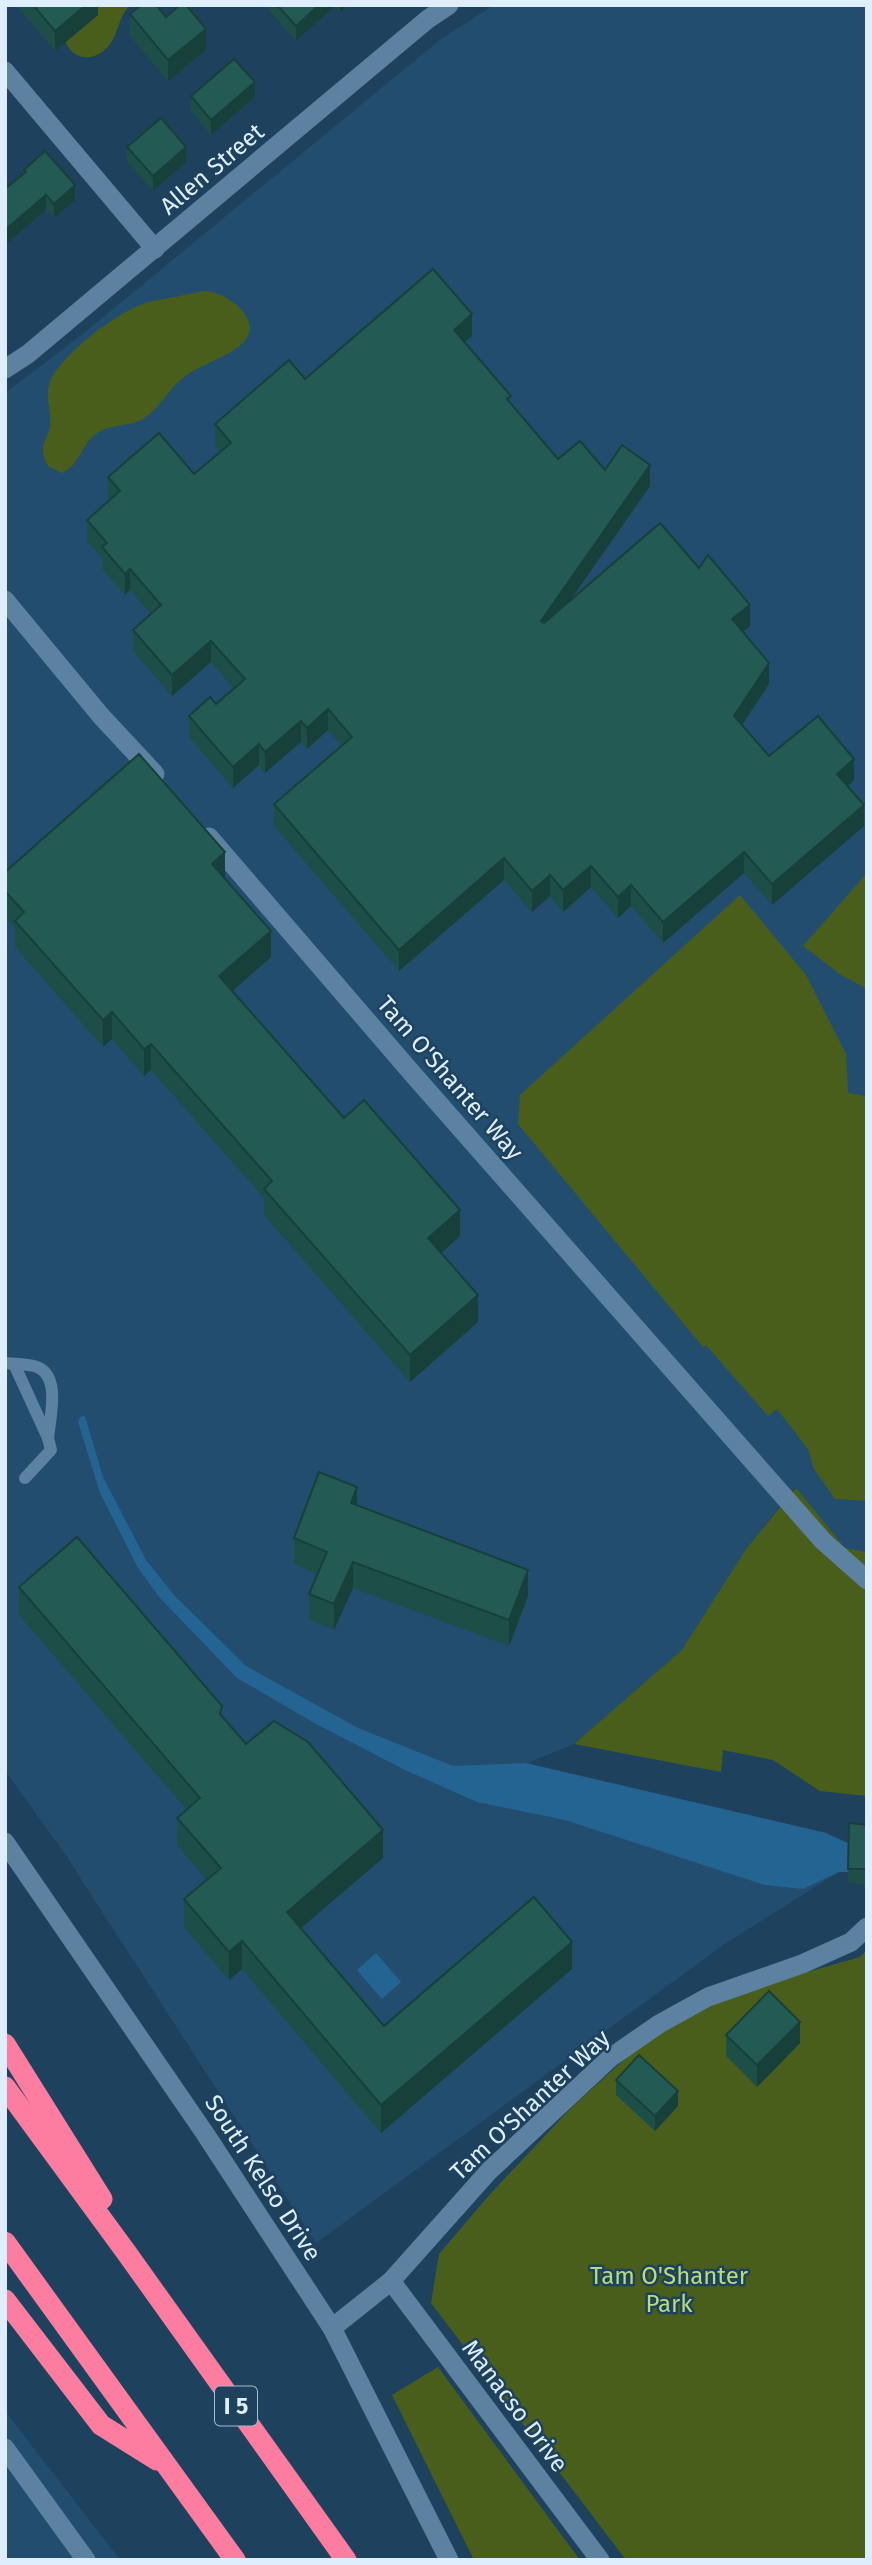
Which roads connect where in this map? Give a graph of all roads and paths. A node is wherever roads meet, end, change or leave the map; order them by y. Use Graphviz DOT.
graph roads {
  1 [pos="449,5"];
  2 [pos="426,12"];
  3 [pos="5,71"];
  4 [pos="155,249"];
  5 [pos="5,369"];
  6 [pos="5,600"];
  7 [pos="169,791"];
  8 [pos="195,821"];
  9 [pos="10,1363"];
  10 [pos="48,1438"];
  11 [pos="25,1478"];
  12 [pos="867,1580"];
  13 [pos="5,1842"];
  14 [pos="867,1927"];
  15 [pos="5,2044"];
  16 [pos="5,2088"];
  17 [pos="5,2242"];
  18 [pos="127,2252"];
  19 [pos="391,2281"];
  20 [pos="5,2300"];
  21 [pos="332,2328"];
  22 [pos="5,2448"];
  23 [pos="167,2467"];
  24 [pos="86,2560"];
  25 [pos="235,2560"];
  26 [pos="346,2560"];
  27 [pos="449,2560"];
  28 [pos="600,2560"];
  1 -- 2 [label="street, Allen Street"];
  2 -- 4 [label="street, Allen Street"];
  3 -- 4 [label="street"];
  4 -- 5 [label="street, Allen Street"];
  6 -- 7 [label="street"];
  8 -- 12 [label="street, Tam O'Shanter Way"];
  9 -- 10 [label="lane"];
  9 -- 10 [label="lane"];
  10 -- 11 [label="lane"];
  13 -- 21 [label="street, South Kelso Drive"];
  14 -- 19 [label="street, Tam O'Shanter Way"];
  15 -- 18 [label="highway"];
  16 -- 18 [label="highway, I 5"];
  17 -- 23 [label="highway"];
  18 -- 26 [label="highway, I 5"];
  19 -- 21 [label="street, Tam O'Shanter Way"];
  19 -- 28 [label="street, Manacso Drive"];
  20 -- 23 [label="highway"];
  21 -- 27 [label="street, South Kelso Drive"];
  22 -- 24 [label="street"];
  23 -- 25 [label="highway"];
}
